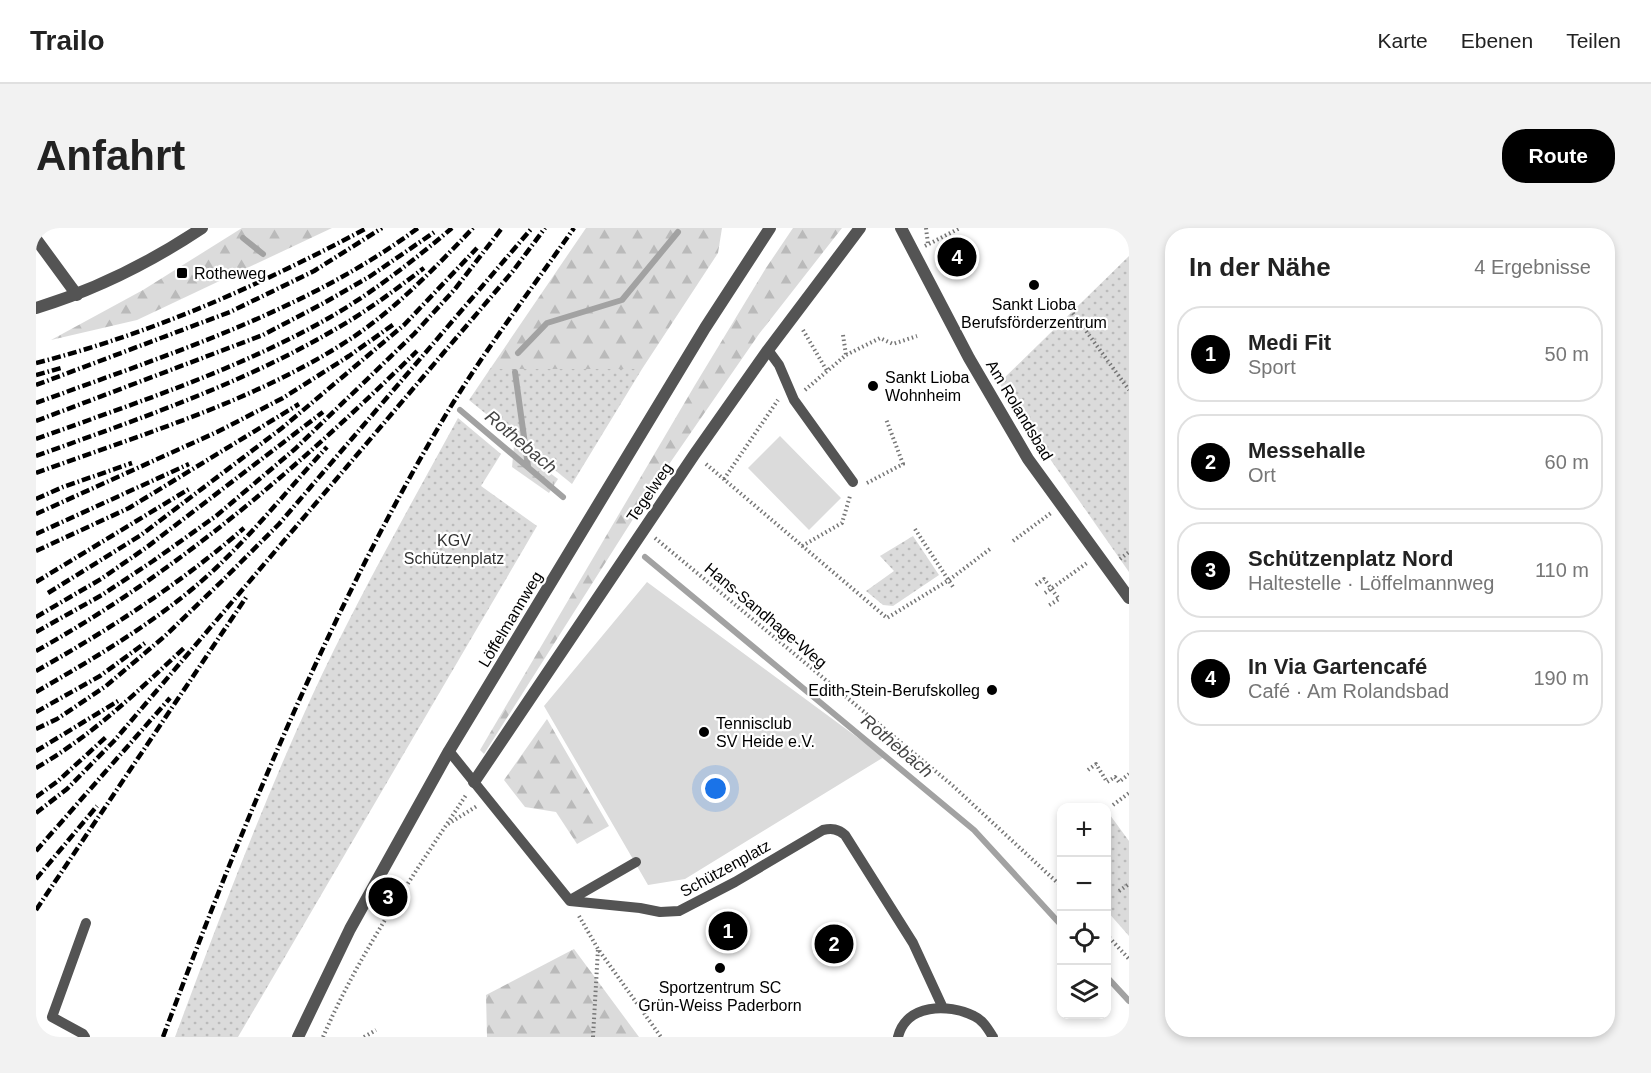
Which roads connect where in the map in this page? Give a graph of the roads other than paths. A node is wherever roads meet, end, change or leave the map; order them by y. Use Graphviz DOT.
graph roads {
  1 [pos="202,228"];
  2 [pos="770,228"];
  3 [pos="860,228"];
  4 [pos="901,228"];
  5 [pos="36,239"];
  6 [pos="76,296"];
  7 [pos="36,308"];
  8 [pos="768,350"];
  9 [pos="852,487"];
  10 [pos="1129,598"];
  11 [pos="449,751"];
  12 [pos="474,782"];
  13 [pos="636,862"];
  14 [pos="570,901"];
  15 [pos="86,922"];
  16 [pos="943,1008"];
  17 [pos="85,1037"];
  18 [pos="298,1037"];
  19 [pos="898,1037"];
  20 [pos="993,1037"];
  1 -- 6 [label="street"];
  2 -- 11 [label="street, Löffelmannweg"];
  3 -- 8 [label="street, Tegelweg"];
  4 -- 10 [label="street, Am Rolandsbad"];
  5 -- 6 [label="street"];
  6 -- 7 [label="street"];
  8 -- 9 [label="lane"];
  8 -- 12 [label="street, Tegelweg"];
  11 -- 12 [label="lane"];
  11 -- 18 [label="street, Löffelmannweg"];
  12 -- 14 [label="lane"];
  13 -- 14 [label="lane"];
  14 -- 16 [label="lane, Schützenplatz"];
  15 -- 17 [label="lane"];
  16 -- 19 [label="lane"];
  16 -- 20 [label="lane"];
}
